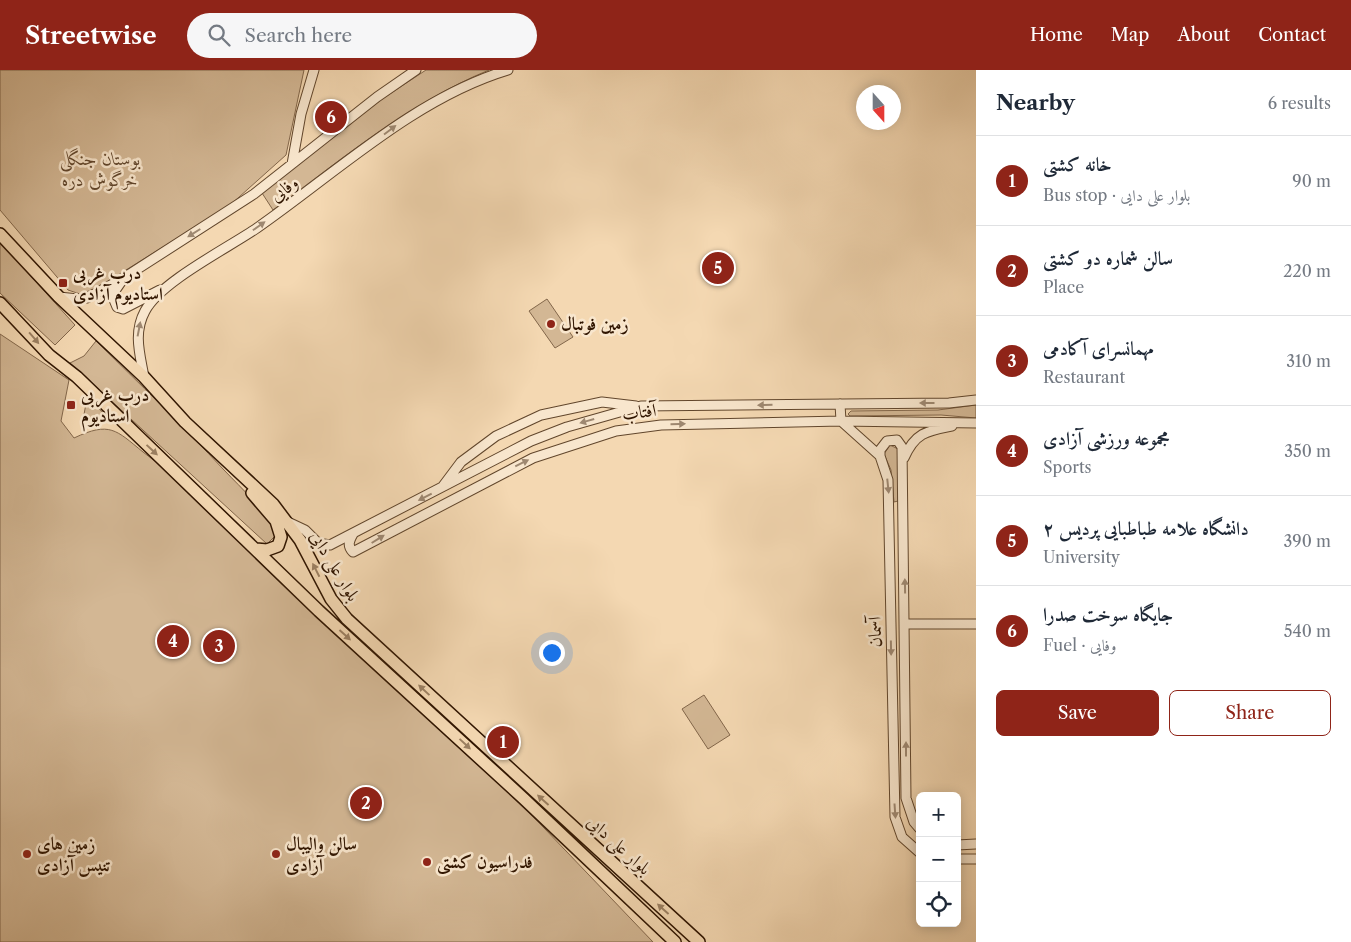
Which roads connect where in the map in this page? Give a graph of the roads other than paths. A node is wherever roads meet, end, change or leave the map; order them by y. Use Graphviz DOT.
graph roads {
  1 [pos="314,70"];
  2 [pos="416,70"];
  3 [pos="508,70"];
  4 [pos="292,164"];
  5 [pos="0,234"];
  6 [pos="122,279"];
  7 [pos="170,284"];
  8 [pos="59,297"];
  9 [pos="0,303"];
  10 [pos="144,377"];
  11 [pos="976,400"];
  12 [pos="840,404"];
  13 [pos="644,406"];
  14 [pos="841,421"];
  15 [pos="971,423"];
  16 [pos="880,456"];
  17 [pos="904,459"];
  18 [pos="228,462"];
  19 [pos="442,488"];
  20 [pos="288,522"];
  21 [pos="353,534"];
  22 [pos="256,549"];
  23 [pos="906,624"];
  24 [pos="976,624"];
  25 [pos="916,824"];
  26 [pos="976,844"];
  27 [pos="961,845"];
  28 [pos="916,849"];
  29 [pos="961,859"];
  30 [pos="976,859"];
  31 [pos="675,942"];
  32 [pos="699,942"];
  1 -- 4 [label="street"];
  2 -- 4 [label="street, وفایی"];
  7 -- 3 [label="street, وفایی, one-way"];
  4 -- 6 [label="street, وفایی, one-way"];
  5 -- 8 [label="main road, بلوار علی دایی"];
  6 -- 7 [label="street"];
  6 -- 8 [label="street, وفایی"];
  10 -- 7 [label="street, وفایی, one-way"];
  8 -- 10 [label="main road, بلوار علی دایی"];
  9 -- 22 [label="main road, بلوار علی دایی, one-way"];
  10 -- 18 [label="main road, بلوار علی دایی"];
  11 -- 12 [label="street, آفتاب, one-way"];
  12 -- 13 [label="street, آفتاب, one-way"];
  12 -- 14 [label="street"];
  13 -- 19 [label="street, آفتاب, one-way"];
  13 -- 19 [label="street"];
  14 -- 15 [label="street, آفتاب"];
  14 -- 16 [label="street"];
  21 -- 14 [label="street, آفتاب, one-way"];
  15 -- 17 [label="street"];
  16 -- 17 [label="street"];
  16 -- 28 [label="street, آسمان, one-way"];
  23 -- 17 [label="street, آسمان, one-way"];
  18 -- 20 [label="main road, بلوار علی دایی"];
  18 -- 22 [label="main road"];
  19 -- 21 [label="street, آفتاب, one-way"];
  20 -- 21 [label="street, آفتاب"];
  32 -- 20 [label="main road, بلوار علی دایی, one-way"];
  22 -- 31 [label="main road, بلوار علی دایی, one-way"];
  23 -- 24 [label="street"];
  25 -- 23 [label="street, آسمان, one-way"];
  26 -- 27 [label="street"];
  29 -- 30 [label="street"];
}
